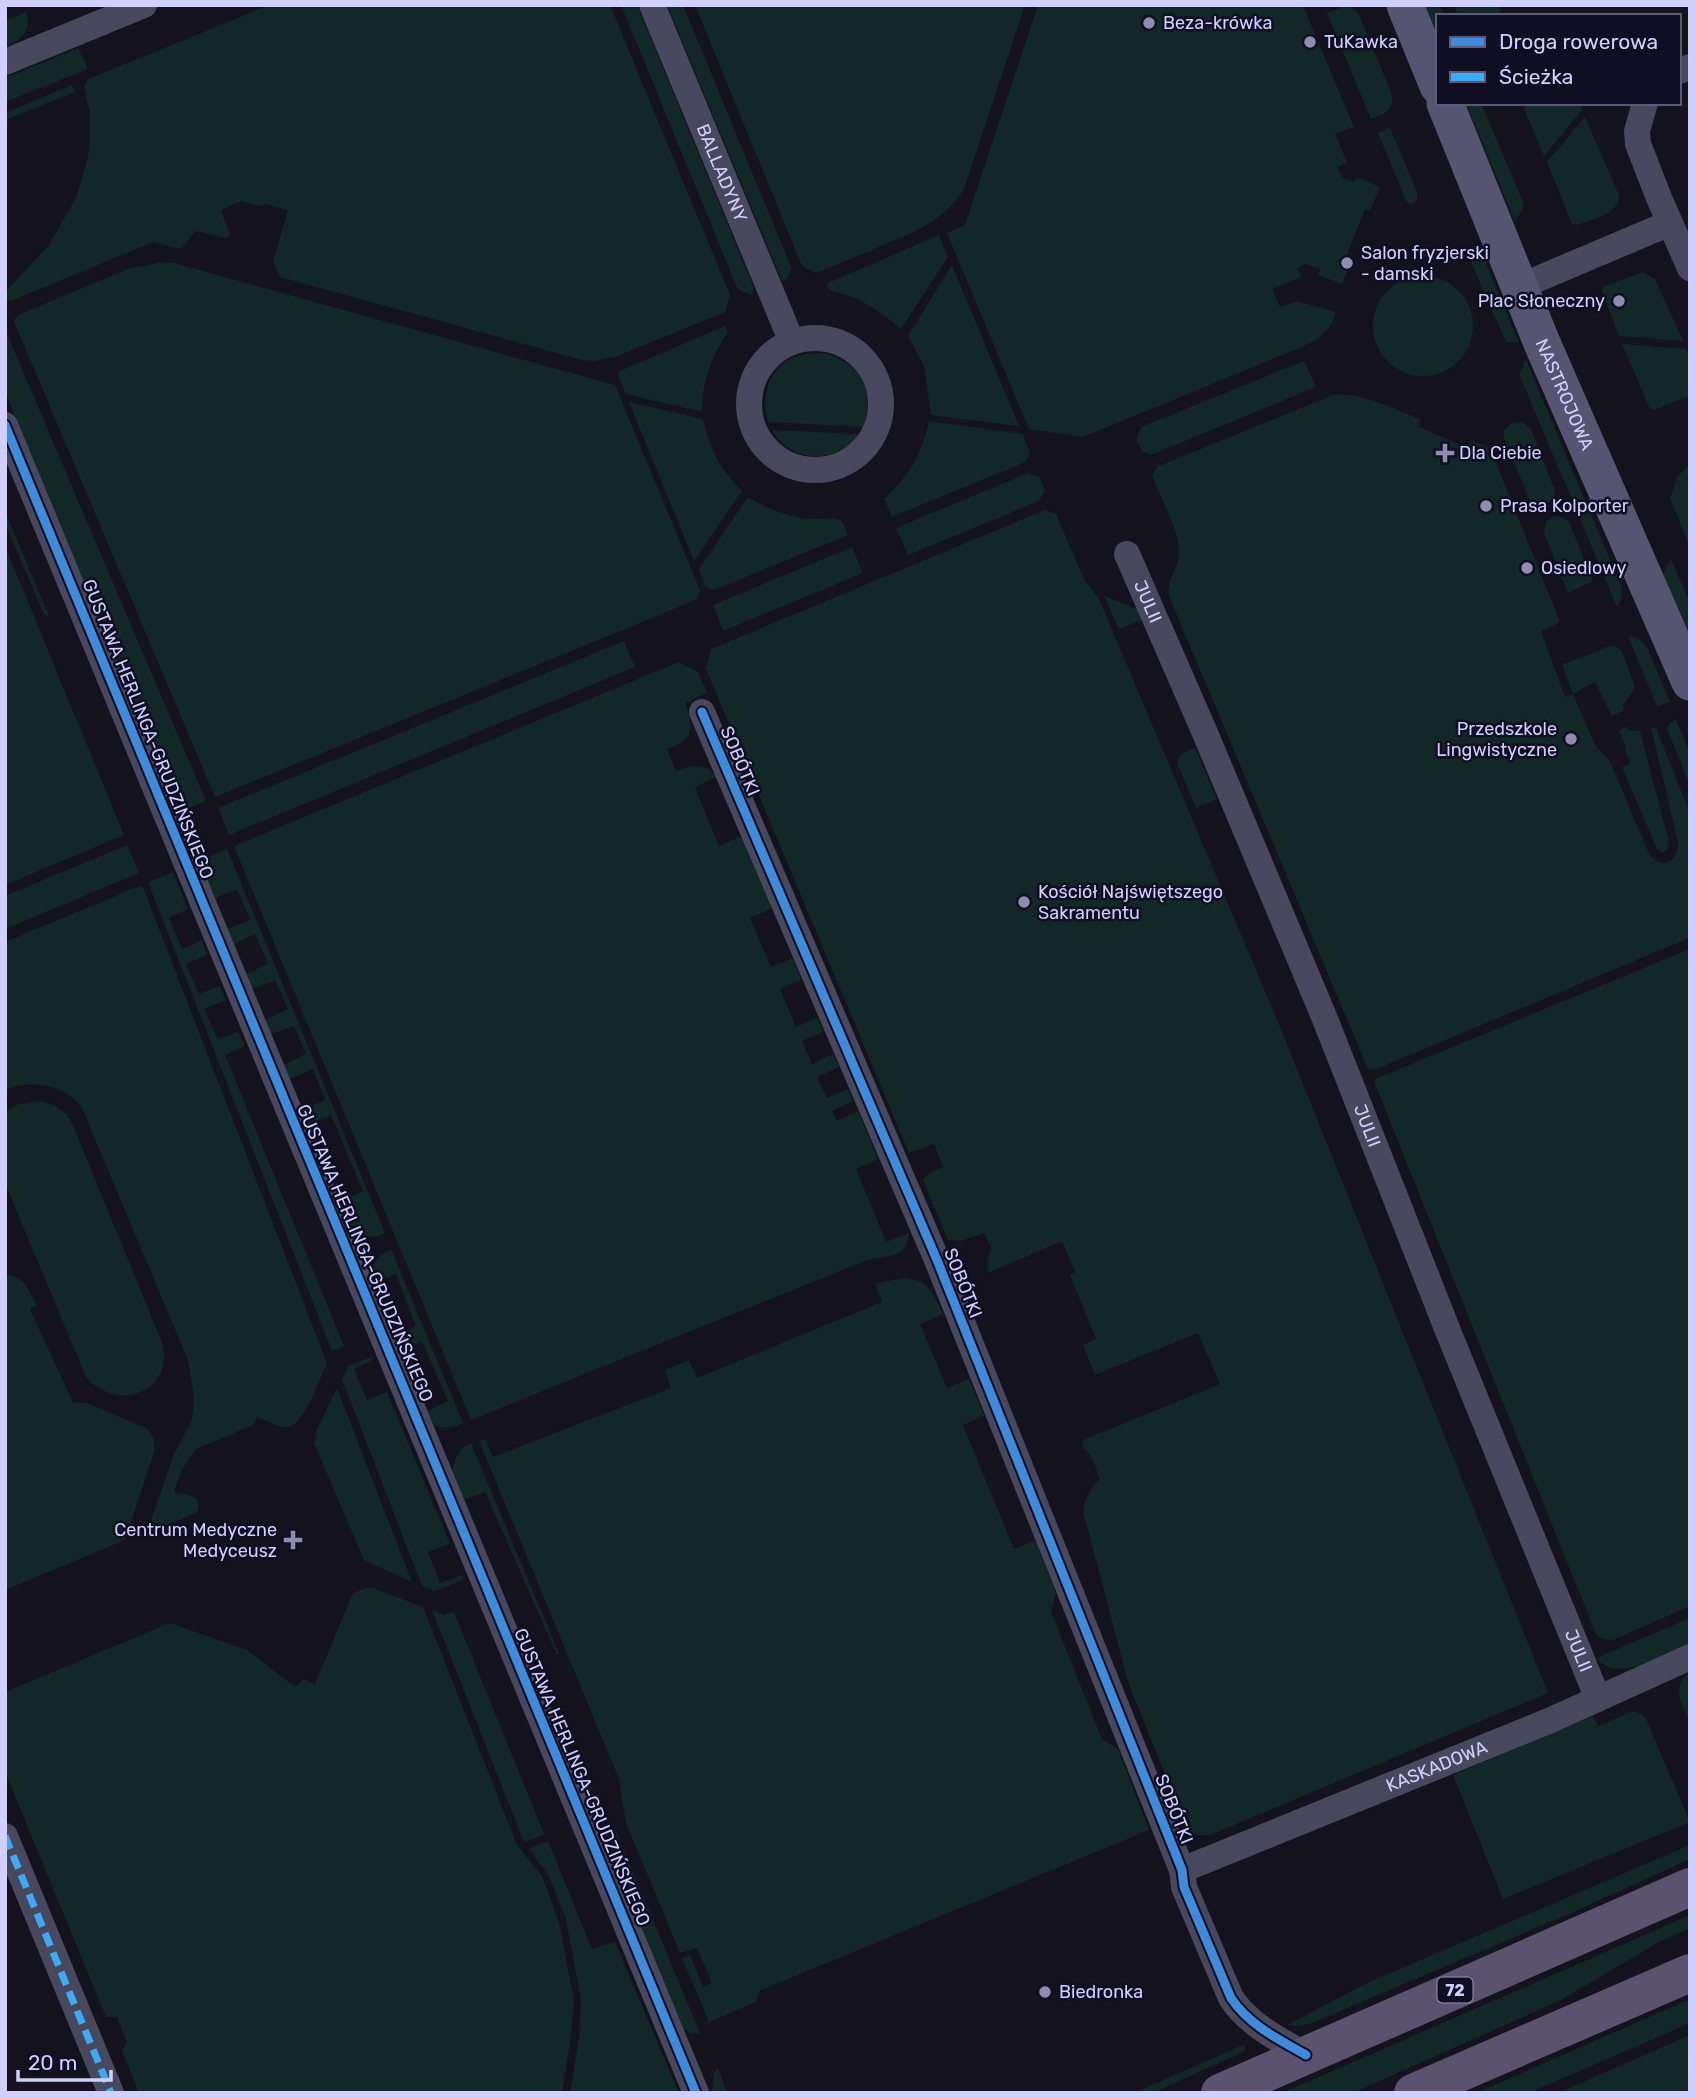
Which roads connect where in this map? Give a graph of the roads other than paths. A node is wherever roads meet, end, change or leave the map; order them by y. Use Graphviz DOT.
graph roads {
  1 [pos="144,5"];
  2 [pos="652,5"];
  3 [pos="1405,5"];
  4 [pos="5,62"];
  5 [pos="1436,81"];
  6 [pos="1446,105"];
  7 [pos="1644,105"];
  8 [pos="1670,223"];
  9 [pos="1690,268"];
  10 [pos="1519,287"];
  11 [pos="791,340"];
  12 [pos="5,425"];
  13 [pos="1127,554"];
  14 [pos="1690,682"];
  15 [pos="702,712"];
  16 [pos="1690,1657"];
  17 [pos="1598,1699"];
  18 [pos="5,1836"];
  19 [pos="1182,1870"];
  20 [pos="1690,1887"];
  21 [pos="1690,1973"];
  22 [pos="1306,2055"];
  23 [pos="111,2093"];
  24 [pos="696,2093"];
  25 [pos="1220,2093"];
  26 [pos="1413,2093"];
  1 -- 4 [label="street"];
  2 -- 11 [label="street, BALLADYNY"];
  3 -- 5 [label="street"];
  6 -- 10 [label="street, NASTROJOWA"];
  7 -- 8 [label="street"];
  8 -- 9 [label="street"];
  8 -- 10 [label="street"];
  10 -- 14 [label="street, NASTROJOWA"];
  11 -- 11 [label="street"];
  12 -- 24 [label="street, GUSTAWA HERLINGA-GRUDZIŃSKIEGO"];
  13 -- 17 [label="street, JULII"];
  15 -- 19 [label="street, SOBÓTKI"];
  16 -- 17 [label="street, KASKADOWA"];
  17 -- 19 [label="street, KASKADOWA"];
  18 -- 23 [label="street"];
  19 -- 22 [label="street, SOBÓTKI"];
  20 -- 22 [label="main road, 72"];
  21 -- 26 [label="main road"];
  22 -- 25 [label="main road, 72"];
}
